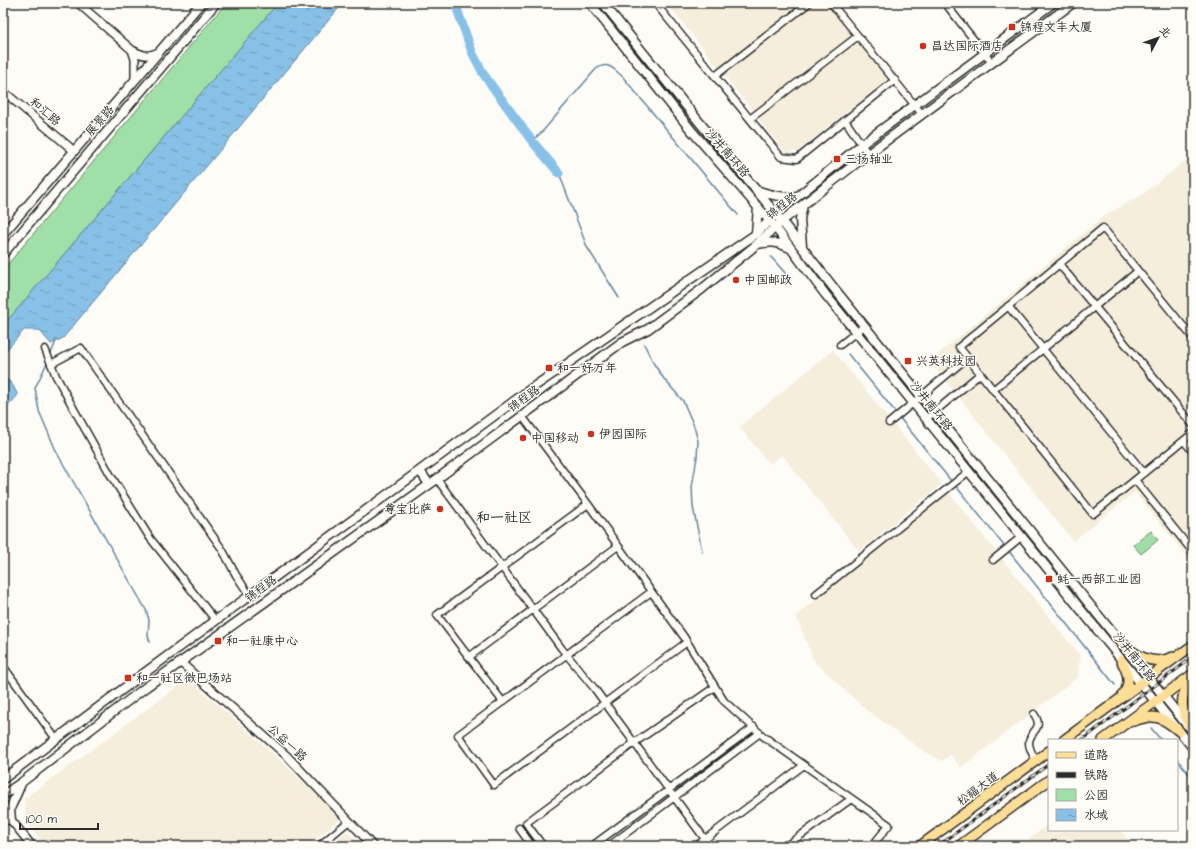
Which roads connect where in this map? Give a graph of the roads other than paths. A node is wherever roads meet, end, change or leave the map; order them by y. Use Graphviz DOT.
graph roads {
  1 [pos="78,3"];
  2 [pos="200,3"];
  3 [pos="216,3"];
  4 [pos="590,3"];
  5 [pos="603,3"];
  6 [pos="655,3"];
  7 [pos="809,3"];
  8 [pos="831,3"];
  9 [pos="945,3"];
  10 [pos="1053,3"];
  11 [pos="1073,3"];
  12 [pos="858,36"];
  13 [pos="132,50"];
  14 [pos="159,52"];
  15 [pos="985,53"];
  16 [pos="992,63"];
  17 [pos="715,76"];
  18 [pos="135,79"];
  19 [pos="895,80"];
  20 [pos="3,91"];
  21 [pos="915,105"];
  22 [pos="922,114"];
  23 [pos="750,119"];
  24 [pos="845,120"];
  25 [pos="862,144"];
  26 [pos="74,150"];
  27 [pos="868,154"];
  28 [pos="756,190"];
  29 [pos="798,196"];
  30 [pos="803,205"];
  31 [pos="758,207"];
  32 [pos="776,214"];
  33 [pos="782,221"];
  34 [pos="773,224"];
  35 [pos="3,234"];
  36 [pos="756,234"];
  37 [pos="756,245"];
  38 [pos="802,247"];
  39 [pos="791,248"];
  40 [pos="3,254"];
  41 [pos="1059,264"];
  42 [pos="1138,271"];
  43 [pos="1008,306"];
  44 [pos="1095,307"];
  45 [pos="864,326"];
  46 [pos="856,332"];
  47 [pos="1193,338"];
  48 [pos="840,345"];
  49 [pos="45,349"];
  50 [pos="1044,349"];
  51 [pos="967,358"];
  52 [pos="51,364"];
  53 [pos="980,374"];
  54 [pos="993,390"];
  55 [pos="921,396"];
  56 [pos="913,403"];
  57 [pos="934,412"];
  58 [pos="522,416"];
  59 [pos="926,419"];
  60 [pos="889,423"];
  61 [pos="1193,426"];
  62 [pos="1193,433"];
  63 [pos="1184,440"];
  64 [pos="1193,452"];
  65 [pos="420,471"];
  66 [pos="968,472"];
  67 [pos="1144,473"];
  68 [pos="437,479"];
  69 [pos="1135,480"];
  70 [pos="429,484"];
  71 [pos="588,504"];
  72 [pos="1021,537"];
  73 [pos="618,546"];
  74 [pos="1193,552"];
  75 [pos="993,560"];
  76 [pos="502,567"];
  77 [pos="651,592"];
  78 [pos="816,594"];
  79 [pos="250,596"];
  80 [pos="532,609"];
  81 [pos="216,621"];
  82 [pos="1119,640"];
  83 [pos="687,642"];
  84 [pos="1193,645"];
  85 [pos="1183,653"];
  86 [pos="566,655"];
  87 [pos="469,657"];
  88 [pos="1121,660"];
  89 [pos="180,662"];
  90 [pos="3,666"];
  91 [pos="1193,675"];
  92 [pos="1150,678"];
  93 [pos="1141,684"];
  94 [pos="715,687"];
  95 [pos="1164,696"];
  96 [pos="503,702"];
  97 [pos="604,702"];
  98 [pos="1116,702"];
  99 [pos="1155,702"];
  100 [pos="1034,714"];
  101 [pos="1123,725"];
  102 [pos="754,727"];
  103 [pos="1192,730"];
  104 [pos="1178,731"];
  105 [pos="760,733"];
  106 [pos="56,739"];
  107 [pos="1065,739"];
  108 [pos="1104,739"];
  109 [pos="634,743"];
  110 [pos="1193,748"];
  111 [pos="1048,752"];
  112 [pos="1036,761"];
  113 [pos="804,765"];
  114 [pos="3,779"];
  115 [pos="1048,781"];
  116 [pos="22,782"];
  117 [pos="669,790"];
  118 [pos="3,795"];
  119 [pos="674,797"];
  120 [pos="851,799"];
  121 [pos="3,810"];
  122 [pos="7,819"];
  123 [pos="349,821"];
  124 [pos="519,828"];
  125 [pos="705,839"];
  126 [pos="32,846"];
  127 [pos="319,846"];
  128 [pos="373,846"];
  129 [pos="532,846"];
  130 [pos="543,846"];
  131 [pos="592,846"];
  132 [pos="608,846"];
  133 [pos="696,846"];
  134 [pos="710,846"];
  135 [pos="786,846"];
  136 [pos="872,846"];
  137 [pos="920,846"];
  138 [pos="958,846"];
  1 -- 13 [label="street"];
  2 -- 14 [label="main road, 展景路"];
  3 -- 40 [label="main road, 展景路"];
  4 -- 31 [label="main road, 沙井南环路"];
  5 -- 28 [label="main road, 沙井南环路"];
  6 -- 17 [label="street"];
  7 -- 17 [label="street"];
  8 -- 12 [label="street"];
  9 -- 15 [label="street"];
  10 -- 15 [label="main road, 锦程路"];
  11 -- 16 [label="main road, 锦程路"];
  12 -- 19 [label="street"];
  12 -- 23 [label="street"];
  13 -- 14 [label="street"];
  13 -- 18 [label="street"];
  14 -- 18 [label="main road, 展景路"];
  15 -- 16 [label="street"];
  15 -- 21 [label="main road, 锦程路"];
  16 -- 22 [label="main road, 锦程路"];
  17 -- 23 [label="street"];
  18 -- 26 [label="main road, 展景路"];
  19 -- 21 [label="street"];
  19 -- 24 [label="street"];
  20 -- 26 [label="street, 和汇路"];
  21 -- 22 [label="street"];
  21 -- 25 [label="main road, 锦程路"];
  22 -- 27 [label="main road, 锦程路"];
  23 -- 24 [label="street"];
  24 -- 25 [label="street"];
  25 -- 27 [label="street"];
  25 -- 29 [label="main road, 锦程路"];
  26 -- 35 [label="main road, 展景路"];
  27 -- 30 [label="main road, 锦程路"];
  28 -- 29 [label="main road"];
  28 -- 32 [label="main road, 沙井南环路"];
  29 -- 32 [label="main road, 锦程路"];
  30 -- 33 [label="main road, 锦程路"];
  30 -- 38 [label="main road"];
  31 -- 34 [label="main road, 沙井南环路"];
  31 -- 36 [label="main road"];
  32 -- 33 [label="main road, 沙井南环路"];
  32 -- 34 [label="main road, 锦程路"];
  33 -- 34 [label="main road, 锦程路"];
  33 -- 38 [label="main road, 沙井南环路"];
  34 -- 36 [label="main road, 锦程路"];
  34 -- 37 [label="main road, 锦程路"];
  34 -- 39 [label="main road, 沙井南环路"];
  36 -- 65 [label="main road, 锦程路"];
  37 -- 39 [label="main road"];
  37 -- 58 [label="main road, 锦程路"];
  38 -- 45 [label="main road, 沙井南环路"];
  39 -- 46 [label="main road, 沙井南环路"];
  41 -- 42 [label="street"];
  41 -- 43 [label="street"];
  41 -- 44 [label="street"];
  42 -- 44 [label="street"];
  42 -- 47 [label="street"];
  43 -- 50 [label="street"];
  43 -- 51 [label="street"];
  44 -- 50 [label="street"];
  44 -- 61 [label="street"];
  45 -- 46 [label="street"];
  45 -- 55 [label="main road, 沙井南环路"];
  46 -- 48 [label="street"];
  46 -- 56 [label="main road, 沙井南环路"];
  49 -- 52 [label="street"];
  50 -- 54 [label="street"];
  50 -- 67 [label="street"];
  51 -- 53 [label="street"];
  51 -- 55 [label="street"];
  52 -- 79 [label="street"];
  52 -- 81 [label="street"];
  53 -- 54 [label="street"];
  53 -- 57 [label="street"];
  54 -- 69 [label="street"];
  55 -- 56 [label="street"];
  55 -- 57 [label="main road, 沙井南环路"];
  56 -- 59 [label="main road, 沙井南环路"];
  56 -- 60 [label="street"];
  57 -- 59 [label="street"];
  57 -- 82 [label="main road, 沙井南环路"];
  58 -- 68 [label="main road, 锦程路"];
  58 -- 71 [label="street"];
  59 -- 66 [label="main road, 沙井南环路"];
  62 -- 63 [label="street"];
  63 -- 64 [label="street"];
  63 -- 67 [label="street"];
  65 -- 70 [label="main road"];
  65 -- 79 [label="main road, 锦程路"];
  66 -- 72 [label="main road, 沙井南环路"];
  66 -- 78 [label="street"];
  67 -- 69 [label="street"];
  68 -- 70 [label="main road, 锦程路"];
  68 -- 76 [label="street"];
  69 -- 74 [label="street"];
  70 -- 89 [label="main road, 锦程路"];
  71 -- 73 [label="street"];
  71 -- 76 [label="street"];
  72 -- 75 [label="street"];
  72 -- 88 [label="main road, 沙井南环路"];
  73 -- 77 [label="street"];
  73 -- 80 [label="street"];
  76 -- 80 [label="street"];
  76 -- 87 [label="street"];
  77 -- 83 [label="street"];
  77 -- 86 [label="street"];
  79 -- 81 [label="main road, 锦程路"];
  80 -- 86 [label="street"];
  80 -- 87 [label="street"];
  81 -- 106 [label="main road, 锦程路"];
  82 -- 85 [label="main road"];
  82 -- 92 [label="main road, 沙井南环路"];
  83 -- 94 [label="street"];
  83 -- 97 [label="street"];
  84 -- 85 [label="main road"];
  85 -- 92 [label="main road"];
  86 -- 96 [label="street"];
  86 -- 97 [label="street"];
  87 -- 96 [label="street"];
  88 -- 93 [label="main road, 沙井南环路"];
  88 -- 98 [label="main road"];
  89 -- 116 [label="main road, 锦程路"];
  89 -- 123 [label="street, 公益一路"];
  90 -- 106 [label="street"];
  91 -- 95 [label="main road"];
  91 -- 103 [label="main road"];
  92 -- 93 [label="main road"];
  92 -- 95 [label="main road, 沙井南环路"];
  93 -- 98 [label="main road"];
  93 -- 99 [label="main road, 沙井南环路"];
  94 -- 102 [label="street"];
  94 -- 109 [label="street"];
  95 -- 99 [label="main road"];
  95 -- 103 [label="main road, 沙井南环路"];
  96 -- 97 [label="street"];
  97 -- 109 [label="street"];
  98 -- 107 [label="main road"];
  99 -- 101 [label="main road"];
  99 -- 104 [label="main road, 沙井南环路"];
  100 -- 112 [label="street"];
  101 -- 104 [label="main road"];
  101 -- 108 [label="main road"];
  102 -- 105 [label="street"];
  102 -- 117 [label="street"];
  104 -- 110 [label="main road, 沙井南环路"];
  105 -- 113 [label="street"];
  105 -- 119 [label="street"];
  106 -- 114 [label="main road, 锦程路"];
  109 -- 117 [label="street"];
  109 -- 130 [label="street"];
  111 -- 112 [label="main road, 松福大道"];
  112 -- 137 [label="main road, 松福大道"];
  113 -- 120 [label="street"];
  113 -- 125 [label="street"];
  115 -- 138 [label="main road"];
  116 -- 118 [label="main road, 锦程路"];
  116 -- 122 [label="main road"];
  117 -- 119 [label="street"];
  117 -- 131 [label="street"];
  119 -- 125 [label="street"];
  119 -- 132 [label="street"];
  120 -- 135 [label="street"];
  120 -- 136 [label="street"];
  121 -- 122 [label="street"];
  122 -- 126 [label="street"];
  123 -- 127 [label="street"];
  123 -- 128 [label="street, 公益一路"];
  124 -- 129 [label="street"];
  125 -- 133 [label="street"];
  125 -- 134 [label="street"];
}
